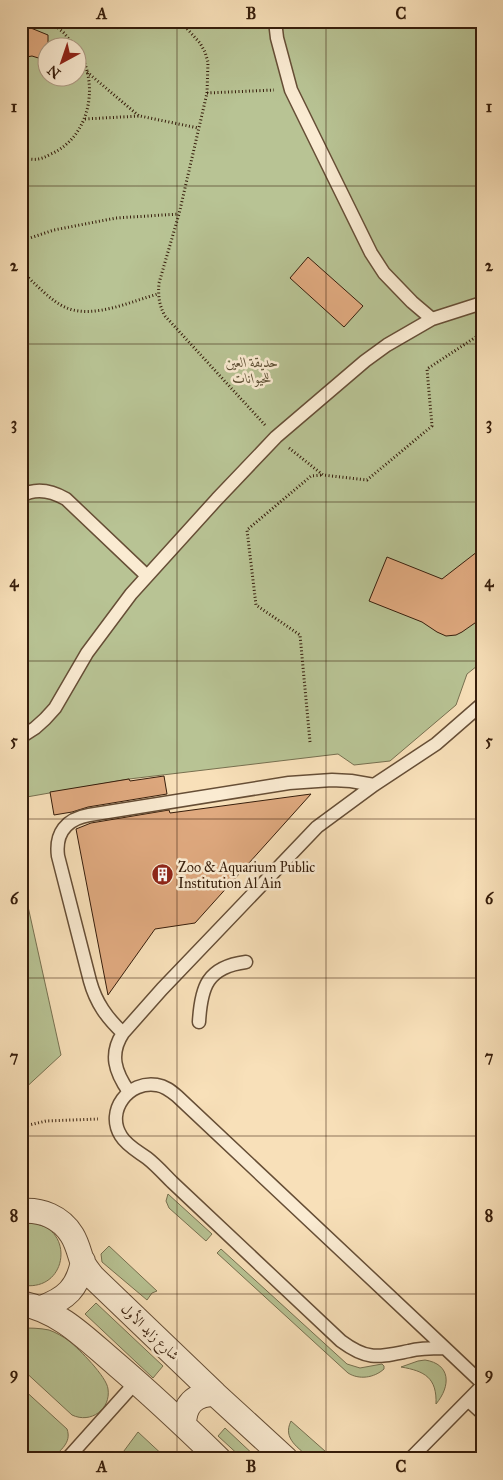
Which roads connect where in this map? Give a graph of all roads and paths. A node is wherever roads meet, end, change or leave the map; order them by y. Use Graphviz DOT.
graph roads {
  1 [pos="58,21"];
  2 [pos="188,21"];
  3 [pos="275,21"];
  4 [pos="51,22"];
  5 [pos="182,23"];
  6 [pos="67,38"];
  7 [pos="88,73"];
  8 [pos="88,78"];
  9 [pos="291,90"];
  10 [pos="207,93"];
  11 [pos="140,116"];
  12 [pos="85,119"];
  13 [pos="198,128"];
  14 [pos="21,157"];
  15 [pos="179,214"];
  16 [pos="21,241"];
  17 [pos="21,271"];
  18 [pos="158,294"];
  19 [pos="482,303"];
  20 [pos="432,319"];
  21 [pos="482,333"];
  22 [pos="276,437"];
  23 [pos="323,475"];
  24 [pos="21,496"];
  25 [pos="147,576"];
  26 [pos="482,704"];
  27 [pos="21,737"];
  28 [pos="310,742"];
  29 [pos="374,785"];
  30 [pos="246,962"];
  31 [pos="199,1022"];
  32 [pos="123,1033"];
  33 [pos="128,1092"];
  34 [pos="116,1118"];
  35 [pos="21,1127"];
  36 [pos="21,1211"];
  37 [pos="82,1261"];
  38 [pos="31,1306"];
  39 [pos="445,1348"];
  40 [pos="136,1382"];
  41 [pos="482,1384"];
  42 [pos="215,1394"];
  43 [pos="468,1400"];
  44 [pos="482,1413"];
  45 [pos="184,1425"];
  46 [pos="67,1459"];
  47 [pos="219,1459"];
  48 [pos="286,1459"];
  49 [pos="410,1459"];
  1 -- 4 [label="path"];
  2 -- 5 [label="path"];
  3 -- 9 [label="lane"];
  4 -- 6 [label="path"];
  5 -- 10 [label="path"];
  7 -- 11 [label="path"];
  8 -- 12 [label="path"];
  9 -- 10 [label="path"];
  9 -- 20 [label="lane"];
  10 -- 13 [label="path"];
  11 -- 12 [label="path"];
  11 -- 13 [label="path"];
  12 -- 14 [label="path"];
  13 -- 15 [label="path"];
  15 -- 16 [label="path"];
  15 -- 18 [label="path"];
  17 -- 18 [label="path"];
  18 -- 22 [label="path"];
  19 -- 20 [label="lane"];
  20 -- 22 [label="lane"];
  21 -- 23 [label="path"];
  22 -- 23 [label="path"];
  22 -- 25 [label="lane"];
  23 -- 28 [label="path"];
  24 -- 25 [label="lane"];
  25 -- 27 [label="lane"];
  26 -- 29 [label="lane"];
  29 -- 32 [label="lane"];
  29 -- 32 [label="lane"];
  30 -- 31 [label="lane"];
  32 -- 33 [label="lane"];
  33 -- 34 [label="lane"];
  33 -- 39 [label="lane"];
  34 -- 35 [label="path"];
  34 -- 39 [label="lane"];
  36 -- 37 [label="street, شارع زايد الأول"];
  37 -- 38 [label="street"];
  37 -- 42 [label="street, شارع زايد الأول"];
  38 -- 40 [label="street"];
  39 -- 41 [label="lane"];
  40 -- 45 [label="street"];
  40 -- 46 [label="lane"];
  41 -- 43 [label="lane"];
  42 -- 45 [label="street"];
  42 -- 48 [label="street, شارع زايد الأول"];
  43 -- 44 [label="lane"];
  43 -- 49 [label="lane"];
  45 -- 47 [label="street"];
}
